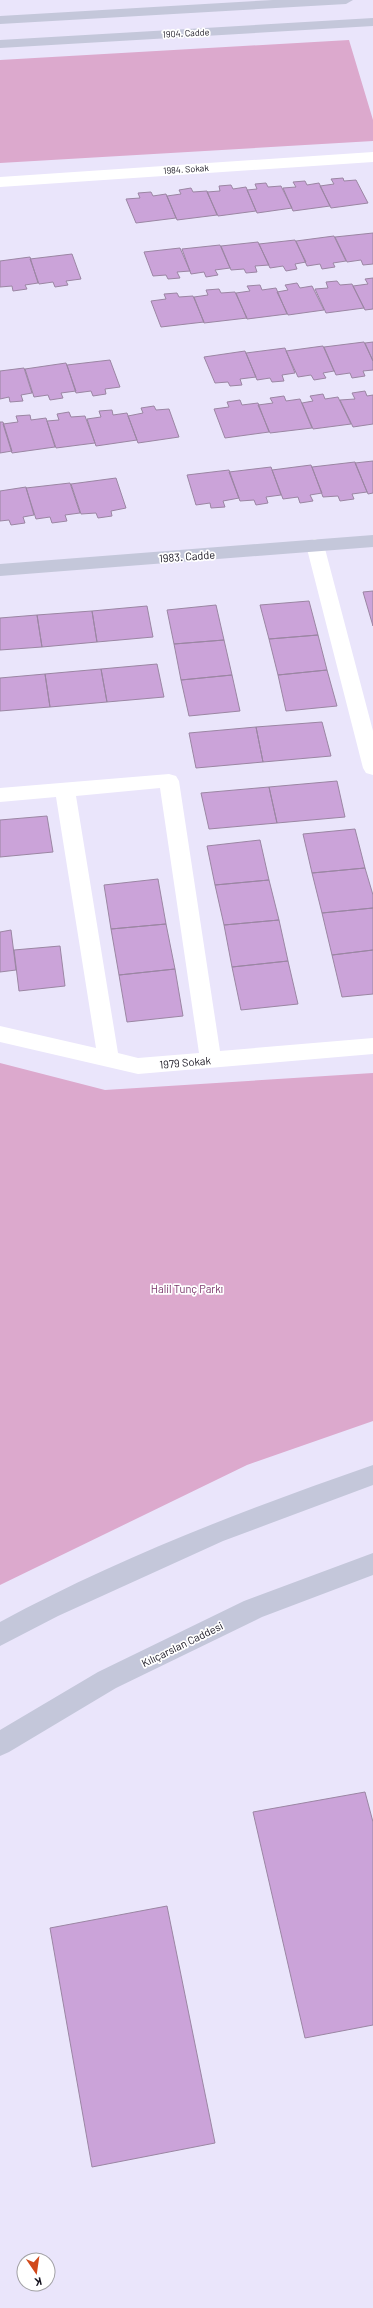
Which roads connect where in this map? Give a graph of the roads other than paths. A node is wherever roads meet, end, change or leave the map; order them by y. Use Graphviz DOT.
graph roads {
  1 [pos="346,0"];
  2 [pos="0,20"];
  3 [pos="373,22"];
  4 [pos="0,44"];
  5 [pos="373,157"];
  6 [pos="0,182"];
  7 [pos="373,541"];
  8 [pos="315,545"];
  9 [pos="0,570"];
  10 [pos="373,768"];
  11 [pos="65,790"];
  12 [pos="0,796"];
  13 [pos="0,1034"];
  14 [pos="373,1046"];
  15 [pos="108,1059"];
  16 [pos="211,1060"];
  17 [pos="373,1475"];
  18 [pos="373,1564"];
  19 [pos="0,1636"];
  20 [pos="0,1744"];
  1 -- 2 [label="main road"];
  3 -- 4 [label="main road, 1904. Cadde"];
  5 -- 6 [label="street, 1984. Sokak"];
  7 -- 8 [label="main road, 1983. Cadde"];
  8 -- 9 [label="main road, 1983. Cadde"];
  8 -- 10 [label="street"];
  11 -- 12 [label="street"];
  11 -- 15 [label="street"];
  11 -- 16 [label="street"];
  13 -- 15 [label="street, 1979 Sokak"];
  14 -- 16 [label="street, 1979 Sokak"];
  15 -- 16 [label="street, 1979 Sokak"];
  17 -- 19 [label="main road"];
  18 -- 20 [label="main road, Kılıçarslan Caddesi"];
}
